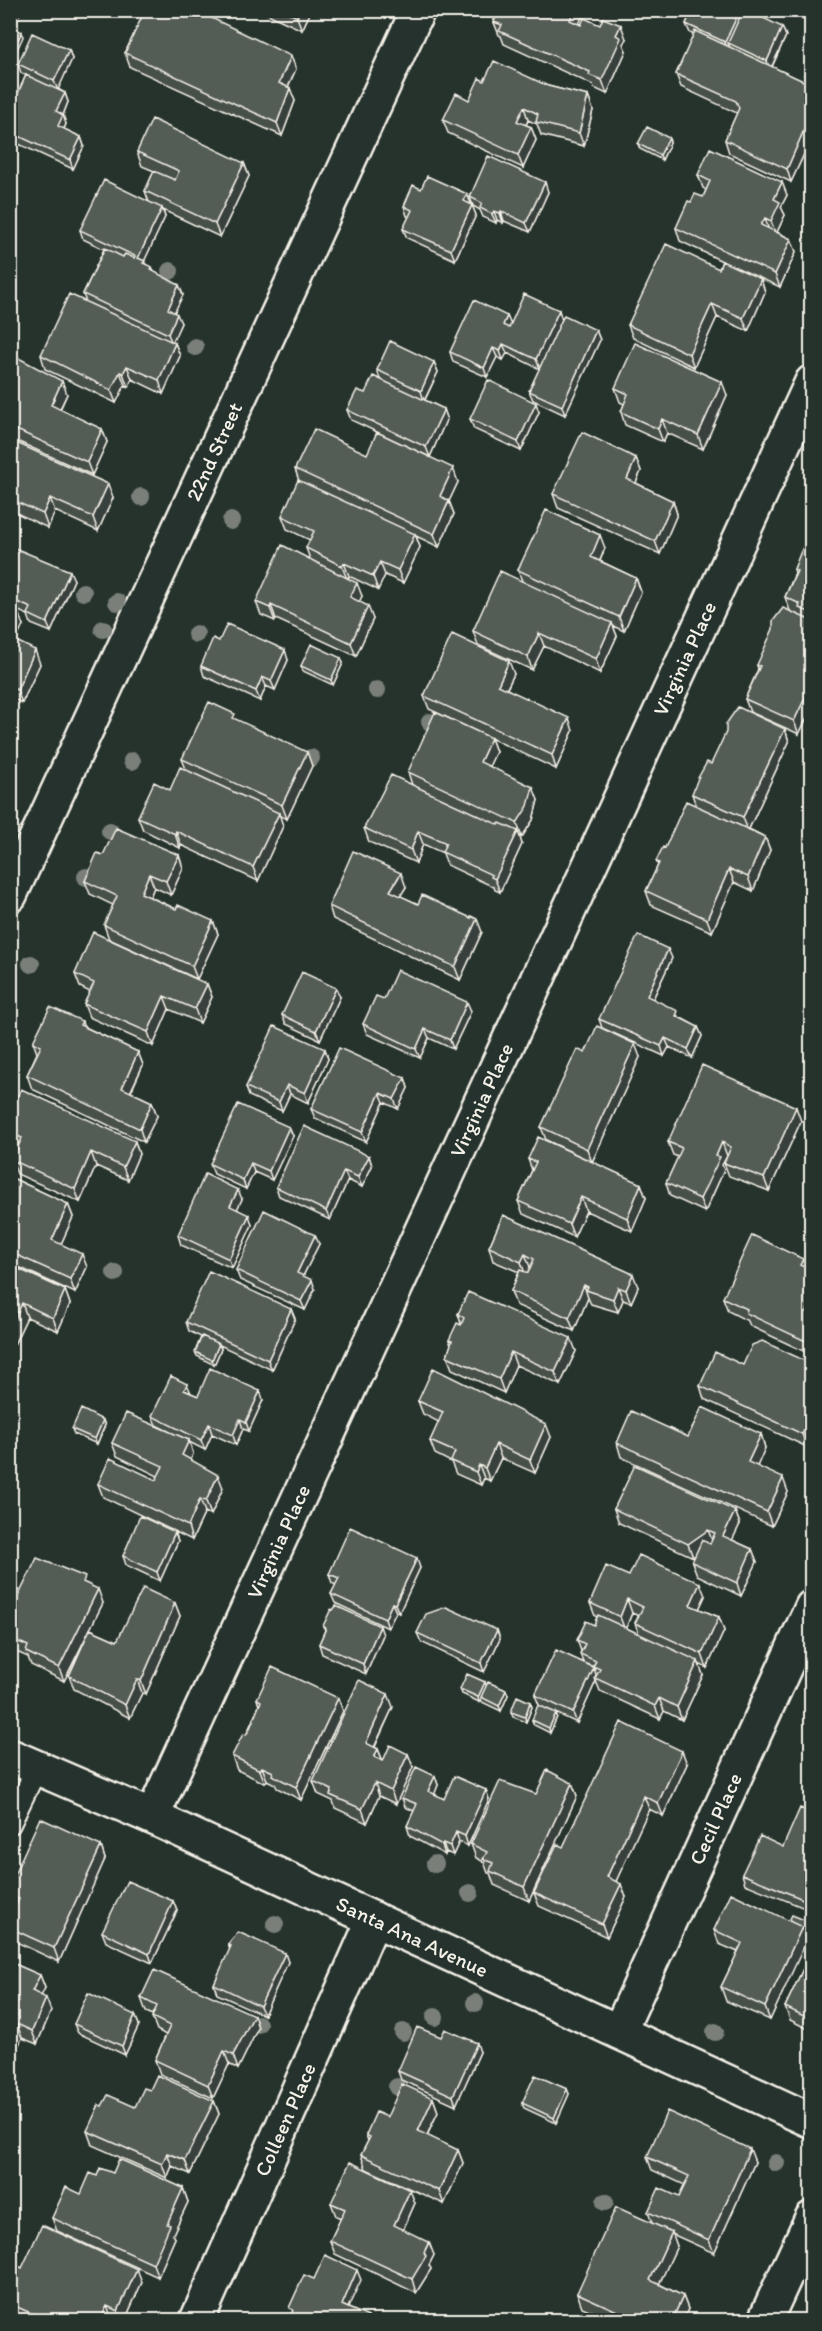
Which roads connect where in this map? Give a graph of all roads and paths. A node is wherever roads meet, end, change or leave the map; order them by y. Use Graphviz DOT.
graph roads {
  1 [pos="418,10"];
  2 [pos="812,382"];
  3 [pos="10,895"];
  4 [pos="812,1607"];
  5 [pos="24,1762"];
  6 [pos="152,1817"];
  7 [pos="10,1824"];
  8 [pos="374,1919"];
  9 [pos="619,2032"];
  10 [pos="812,2121"];
  11 [pos="812,2218"];
  12 [pos="197,2320"];
  13 [pos="765,2320"];
  1 -- 3 [label="street, 22nd Street"];
  2 -- 6 [label="street, Virginia Place"];
  4 -- 9 [label="street, Cecil Place"];
  5 -- 6 [label="street, Santa Ana Avenue"];
  5 -- 7 [label="lane"];
  6 -- 8 [label="street, Santa Ana Avenue"];
  8 -- 9 [label="street, Santa Ana Avenue"];
  8 -- 12 [label="street, Colleen Place"];
  9 -- 10 [label="street, Santa Ana Avenue"];
  11 -- 13 [label="street"];
}
